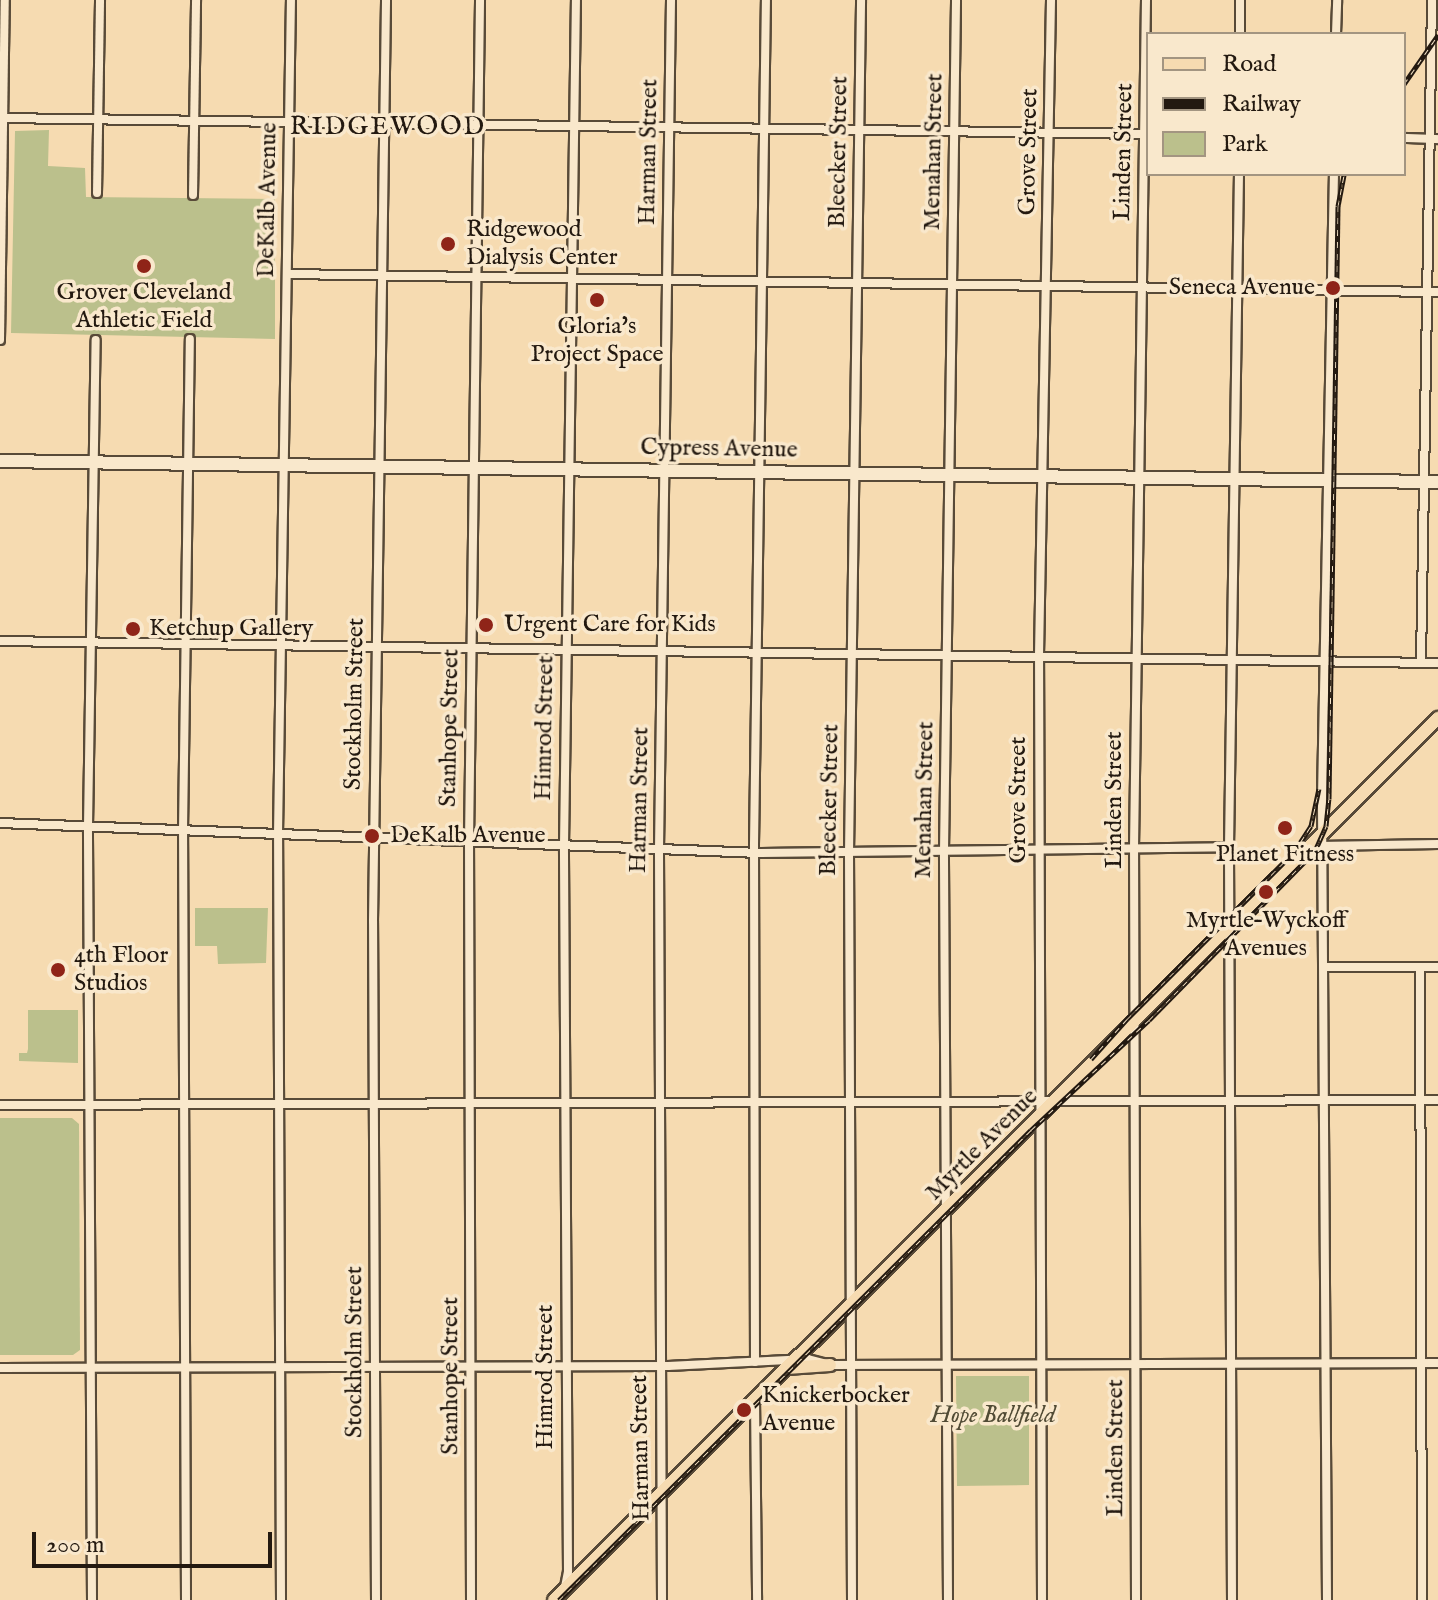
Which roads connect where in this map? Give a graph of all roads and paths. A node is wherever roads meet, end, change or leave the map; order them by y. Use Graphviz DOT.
graph roads {
  1 [pos="5,0"];
  2 [pos="100,0"];
  3 [pos="196,0"];
  4 [pos="291,0"];
  5 [pos="386,0"];
  6 [pos="480,0"];
  7 [pos="576,0"];
  8 [pos="671,0"];
  9 [pos="766,0"];
  10 [pos="861,0"];
  11 [pos="956,0"];
  12 [pos="1051,0"];
  13 [pos="1146,0"];
  14 [pos="1240,0"];
  15 [pos="1337,0"];
  16 [pos="1432,0"];
  17 [pos="1240,32"];
  18 [pos="1336,32"];
  19 [pos="2,118"];
  20 [pos="99,119"];
  21 [pos="194,121"];
  22 [pos="289,122"];
  23 [pos="384,123"];
  24 [pos="479,125"];
  25 [pos="574,126"];
  26 [pos="669,127"];
  27 [pos="764,129"];
  28 [pos="859,130"];
  29 [pos="954,131"];
  30 [pos="1049,133"];
  31 [pos="1146,134"];
  32 [pos="1406,138"];
  33 [pos="1434,139"];
  34 [pos="1239,176"];
  35 [pos="1337,176"];
  36 [pos="97,193"];
  37 [pos="193,195"];
  38 [pos="0,271"];
  39 [pos="287,274"];
  40 [pos="382,276"];
  41 [pos="477,277"];
  42 [pos="572,279"];
  43 [pos="667,280"];
  44 [pos="762,281"];
  45 [pos="857,283"];
  46 [pos="952,284"];
  47 [pos="1047,286"];
  48 [pos="1142,287"];
  49 [pos="1237,288"];
  50 [pos="1333,290"];
  51 [pos="1427,292"];
  52 [pos="1438,292"];
  53 [pos="190,339"];
  54 [pos="0,340"];
  55 [pos="96,340"];
  56 [pos="0,461"];
  57 [pos="93,462"];
  58 [pos="189,464"];
  59 [pos="284,465"];
  60 [pos="379,466"];
  61 [pos="473,467"];
  62 [pos="569,469"];
  63 [pos="662,470"];
  64 [pos="757,472"];
  65 [pos="853,473"];
  66 [pos="949,475"];
  67 [pos="1044,476"];
  68 [pos="1139,478"];
  69 [pos="1234,479"];
  70 [pos="1330,481"];
  71 [pos="1431,482"];
  72 [pos="0,641"];
  73 [pos="91,643"];
  74 [pos="186,644"];
  75 [pos="281,646"];
  76 [pos="376,647"];
  77 [pos="471,648"];
  78 [pos="566,650"];
  79 [pos="661,651"];
  80 [pos="756,653"];
  81 [pos="851,654"];
  82 [pos="946,655"];
  83 [pos="1039,655"];
  84 [pos="1136,658"];
  85 [pos="1231,659"];
  86 [pos="1327,661"];
  87 [pos="1421,663"];
  88 [pos="1438,663"];
  89 [pos="1438,718"];
  90 [pos="0,823"];
  91 [pos="88,826"];
  92 [pos="183,830"];
  93 [pos="278,834"];
  94 [pos="373,838"];
  95 [pos="469,842"];
  96 [pos="1319,842"];
  97 [pos="1438,844"];
  98 [pos="564,845"];
  99 [pos="1229,847"];
  100 [pos="1134,848"];
  101 [pos="659,849"];
  102 [pos="1039,850"];
  103 [pos="944,851"];
  104 [pos="754,853"];
  105 [pos="849,853"];
  106 [pos="1230,928"];
  107 [pos="1324,967"];
  108 [pos="1420,967"];
  109 [pos="1438,967"];
  110 [pos="1135,1023"];
  111 [pos="1135,1100"];
  112 [pos="1230,1100"];
  113 [pos="1325,1100"];
  114 [pos="1420,1100"];
  115 [pos="1438,1100"];
  116 [pos="850,1101"];
  117 [pos="945,1101"];
  118 [pos="1040,1101"];
  119 [pos="1057,1101"];
  120 [pos="565,1102"];
  121 [pos="660,1102"];
  122 [pos="374,1103"];
  123 [pos="470,1103"];
  124 [pos="184,1104"];
  125 [pos="279,1104"];
  126 [pos="755,1104"];
  127 [pos="0,1105"];
  128 [pos="89,1105"];
  129 [pos="1039,1118"];
  130 [pos="945,1211"];
  131 [pos="850,1305"];
  132 [pos="755,1362"];
  133 [pos="1231,1363"];
  134 [pos="1326,1363"];
  135 [pos="1421,1363"];
  136 [pos="1438,1363"];
  137 [pos="791,1364"];
  138 [pos="946,1364"];
  139 [pos="1041,1364"];
  140 [pos="1136,1364"];
  141 [pos="830,1365"];
  142 [pos="851,1365"];
  143 [pos="471,1366"];
  144 [pos="566,1366"];
  145 [pos="661,1366"];
  146 [pos="91,1367"];
  147 [pos="186,1367"];
  148 [pos="280,1367"];
  149 [pos="375,1367"];
  150 [pos="0,1368"];
  151 [pos="755,1400"];
  152 [pos="663,1490"];
  153 [pos="562,1595"];
  154 [pos="92,1600"];
  155 [pos="186,1600"];
  156 [pos="281,1600"];
  157 [pos="376,1600"];
  158 [pos="471,1600"];
  159 [pos="554,1600"];
  160 [pos="662,1600"];
  161 [pos="757,1600"];
  162 [pos="852,1600"];
  163 [pos="948,1600"];
  164 [pos="1042,1600"];
  165 [pos="1136,1600"];
  166 [pos="1232,1600"];
  167 [pos="1327,1600"];
  168 [pos="1422,1600"];
  1 -- 19 [label="street"];
  2 -- 20 [label="street"];
  3 -- 21 [label="street"];
  4 -- 22 [label="street, DeKalb Avenue"];
  5 -- 23 [label="street, Stockholm Street"];
  6 -- 24 [label="street, Stanhope Street"];
  7 -- 25 [label="street, Himrod Street"];
  8 -- 26 [label="street, Harman Street"];
  9 -- 27 [label="street"];
  10 -- 28 [label="street, Bleecker Street"];
  11 -- 29 [label="street, Menahan Street"];
  12 -- 30 [label="street, Grove Street"];
  13 -- 31 [label="street, Linden Street"];
  14 -- 17 [label="street"];
  15 -- 18 [label="street"];
  16 -- 33 [label="street"];
  19 -- 20 [label="street"];
  19 -- 38 [label="street"];
  20 -- 21 [label="street"];
  20 -- 36 [label="street"];
  21 -- 22 [label="street"];
  21 -- 37 [label="street"];
  22 -- 23 [label="street"];
  22 -- 39 [label="street, DeKalb Avenue"];
  23 -- 24 [label="street"];
  23 -- 40 [label="street, Stockholm Street"];
  24 -- 25 [label="street"];
  24 -- 41 [label="street, Stanhope Street"];
  25 -- 26 [label="street"];
  25 -- 42 [label="street, Himrod Street"];
  26 -- 27 [label="street"];
  26 -- 43 [label="street, Harman Street"];
  27 -- 28 [label="street"];
  27 -- 44 [label="street"];
  28 -- 29 [label="street"];
  28 -- 45 [label="street, Bleecker Street"];
  29 -- 30 [label="street"];
  29 -- 46 [label="street, Menahan Street"];
  30 -- 31 [label="street"];
  30 -- 47 [label="street, Grove Street"];
  31 -- 48 [label="street, Linden Street"];
  32 -- 33 [label="street"];
  33 -- 51 [label="street"];
  34 -- 49 [label="street"];
  35 -- 50 [label="street"];
  38 -- 54 [label="street"];
  39 -- 40 [label="street"];
  39 -- 59 [label="street, DeKalb Avenue"];
  40 -- 41 [label="street"];
  40 -- 60 [label="street, Stockholm Street"];
  41 -- 42 [label="street"];
  41 -- 61 [label="street, Stanhope Street"];
  42 -- 43 [label="street"];
  42 -- 62 [label="street, Himrod Street"];
  43 -- 44 [label="street"];
  43 -- 63 [label="street, Harman Street"];
  44 -- 45 [label="street"];
  44 -- 64 [label="street"];
  45 -- 46 [label="street"];
  45 -- 65 [label="street, Bleecker Street"];
  46 -- 47 [label="street"];
  46 -- 66 [label="street, Menahan Street"];
  47 -- 48 [label="street"];
  47 -- 67 [label="street, Grove Street"];
  48 -- 49 [label="street"];
  48 -- 68 [label="street, Linden Street"];
  49 -- 50 [label="street"];
  49 -- 69 [label="street"];
  50 -- 51 [label="street"];
  50 -- 70 [label="street"];
  51 -- 52 [label="street"];
  51 -- 71 [label="street"];
  53 -- 58 [label="street"];
  55 -- 57 [label="street"];
  56 -- 57 [label="main road, Cypress Avenue"];
  57 -- 58 [label="main road, Cypress Avenue"];
  57 -- 73 [label="street"];
  58 -- 59 [label="main road, Cypress Avenue"];
  58 -- 74 [label="street"];
  59 -- 60 [label="main road, Cypress Avenue"];
  59 -- 75 [label="street, DeKalb Avenue"];
  60 -- 61 [label="main road, Cypress Avenue"];
  60 -- 76 [label="street, Stockholm Street"];
  61 -- 62 [label="main road, Cypress Avenue"];
  61 -- 77 [label="street, Stanhope Street"];
  62 -- 63 [label="main road, Cypress Avenue"];
  62 -- 78 [label="street, Himrod Street"];
  63 -- 64 [label="main road, Cypress Avenue"];
  63 -- 79 [label="street, Harman Street"];
  64 -- 65 [label="main road, Cypress Avenue"];
  64 -- 80 [label="street"];
  65 -- 66 [label="main road, Cypress Avenue"];
  65 -- 81 [label="street, Bleecker Street"];
  66 -- 67 [label="main road, Cypress Avenue"];
  66 -- 82 [label="street, Menahan Street"];
  67 -- 68 [label="main road, Cypress Avenue"];
  67 -- 83 [label="street, Grove Street"];
  68 -- 69 [label="main road, Cypress Avenue"];
  68 -- 84 [label="street, Linden Street"];
  69 -- 70 [label="main road, Cypress Avenue"];
  69 -- 85 [label="street"];
  70 -- 71 [label="main road, Cypress Avenue"];
  70 -- 86 [label="street"];
  71 -- 87 [label="street"];
  72 -- 73 [label="street"];
  73 -- 74 [label="street"];
  73 -- 91 [label="street"];
  74 -- 75 [label="street"];
  74 -- 92 [label="street"];
  75 -- 76 [label="street"];
  75 -- 93 [label="street, DeKalb Avenue"];
  76 -- 77 [label="street"];
  76 -- 94 [label="street, Stockholm Street"];
  77 -- 78 [label="street"];
  77 -- 95 [label="street, Stanhope Street"];
  78 -- 79 [label="street"];
  78 -- 98 [label="street, Himrod Street"];
  79 -- 80 [label="street"];
  79 -- 101 [label="street, Harman Street"];
  80 -- 81 [label="street"];
  80 -- 104 [label="street"];
  81 -- 82 [label="street"];
  81 -- 105 [label="street, Bleecker Street"];
  82 -- 83 [label="street"];
  82 -- 103 [label="street, Menahan Street"];
  83 -- 84 [label="street"];
  83 -- 102 [label="street, Grove Street"];
  84 -- 85 [label="street"];
  84 -- 100 [label="street, Linden Street"];
  85 -- 86 [label="street"];
  85 -- 99 [label="street"];
  86 -- 87 [label="street"];
  86 -- 96 [label="street"];
  87 -- 88 [label="street"];
  89 -- 96 [label="main road, Myrtle Avenue"];
  90 -- 91 [label="street"];
  91 -- 92 [label="street"];
  91 -- 128 [label="street"];
  92 -- 93 [label="street"];
  92 -- 124 [label="street"];
  93 -- 94 [label="street"];
  93 -- 125 [label="street, DeKalb Avenue"];
  94 -- 95 [label="street"];
  94 -- 122 [label="street, Stockholm Street"];
  95 -- 98 [label="street"];
  95 -- 123 [label="street, Stanhope Street"];
  96 -- 97 [label="street"];
  96 -- 106 [label="main road, Myrtle Avenue"];
  96 -- 107 [label="street"];
  98 -- 101 [label="street"];
  98 -- 120 [label="street, Himrod Street"];
  99 -- 100 [label="street"];
  99 -- 106 [label="street"];
  100 -- 102 [label="street"];
  100 -- 110 [label="street, Linden Street"];
  101 -- 104 [label="street"];
  101 -- 121 [label="street, Harman Street"];
  102 -- 103 [label="street"];
  102 -- 118 [label="street, Grove Street"];
  103 -- 105 [label="street"];
  103 -- 117 [label="street, Menahan Street"];
  104 -- 105 [label="street"];
  104 -- 126 [label="street"];
  105 -- 116 [label="street, Bleecker Street"];
  106 -- 110 [label="main road, Myrtle Avenue"];
  106 -- 112 [label="street"];
  107 -- 108 [label="street"];
  107 -- 113 [label="street"];
  108 -- 109 [label="street"];
  108 -- 114 [label="street"];
  110 -- 111 [label="street, Linden Street"];
  110 -- 119 [label="main road, Myrtle Avenue"];
  111 -- 112 [label="street"];
  111 -- 119 [label="street"];
  111 -- 140 [label="street, Linden Street"];
  112 -- 113 [label="street"];
  112 -- 133 [label="street"];
  113 -- 114 [label="street"];
  113 -- 134 [label="street"];
  114 -- 115 [label="street"];
  114 -- 135 [label="street"];
  116 -- 117 [label="street"];
  116 -- 126 [label="street"];
  116 -- 131 [label="street, Bleecker Street"];
  117 -- 118 [label="street"];
  117 -- 130 [label="street, Menahan Street"];
  118 -- 119 [label="street"];
  118 -- 129 [label="street, Grove Street"];
  119 -- 129 [label="main road, Myrtle Avenue"];
  120 -- 121 [label="street"];
  120 -- 123 [label="street"];
  120 -- 144 [label="street, Himrod Street"];
  121 -- 126 [label="street"];
  121 -- 145 [label="street, Harman Street"];
  122 -- 123 [label="street"];
  122 -- 125 [label="street"];
  122 -- 149 [label="street, Stockholm Street"];
  123 -- 143 [label="street, Stanhope Street"];
  124 -- 125 [label="street"];
  124 -- 128 [label="street"];
  124 -- 147 [label="street"];
  125 -- 148 [label="street, DeKalb Avenue"];
  126 -- 132 [label="street"];
  127 -- 128 [label="street"];
  128 -- 146 [label="street"];
  129 -- 130 [label="main road, Myrtle Avenue"];
  129 -- 139 [label="street, Grove Street"];
  130 -- 131 [label="main road, Myrtle Avenue"];
  130 -- 138 [label="street, Menahan Street"];
  131 -- 137 [label="main road, Myrtle Avenue"];
  131 -- 142 [label="street, Bleecker Street"];
  132 -- 137 [label="street"];
  132 -- 145 [label="street"];
  133 -- 134 [label="street"];
  133 -- 140 [label="street"];
  133 -- 166 [label="street"];
  134 -- 135 [label="street"];
  134 -- 167 [label="street"];
  135 -- 136 [label="street"];
  135 -- 168 [label="street"];
  137 -- 141 [label="main road"];
  137 -- 151 [label="main road, Myrtle Avenue"];
  138 -- 139 [label="street"];
  138 -- 142 [label="street"];
  138 -- 163 [label="street, Menahan Street"];
  139 -- 140 [label="street"];
  139 -- 164 [label="street, Grove Street"];
  140 -- 165 [label="street, Linden Street"];
  141 -- 142 [label="street"];
  142 -- 162 [label="street, Bleecker Street"];
  143 -- 144 [label="street"];
  143 -- 149 [label="street"];
  143 -- 158 [label="street, Stanhope Street"];
  144 -- 145 [label="street"];
  144 -- 153 [label="street, Himrod Street"];
  145 -- 152 [label="street, Harman Street"];
  146 -- 147 [label="street"];
  146 -- 150 [label="street"];
  146 -- 154 [label="street"];
  147 -- 148 [label="street"];
  147 -- 155 [label="street"];
  148 -- 149 [label="street"];
  148 -- 156 [label="street, DeKalb Avenue"];
  149 -- 157 [label="street, Stockholm Street"];
  151 -- 152 [label="main road, Myrtle Avenue"];
  151 -- 161 [label="street"];
  152 -- 153 [label="main road, Myrtle Avenue"];
  152 -- 160 [label="street, Harman Street"];
  153 -- 159 [label="main road, Myrtle Avenue"];
}
